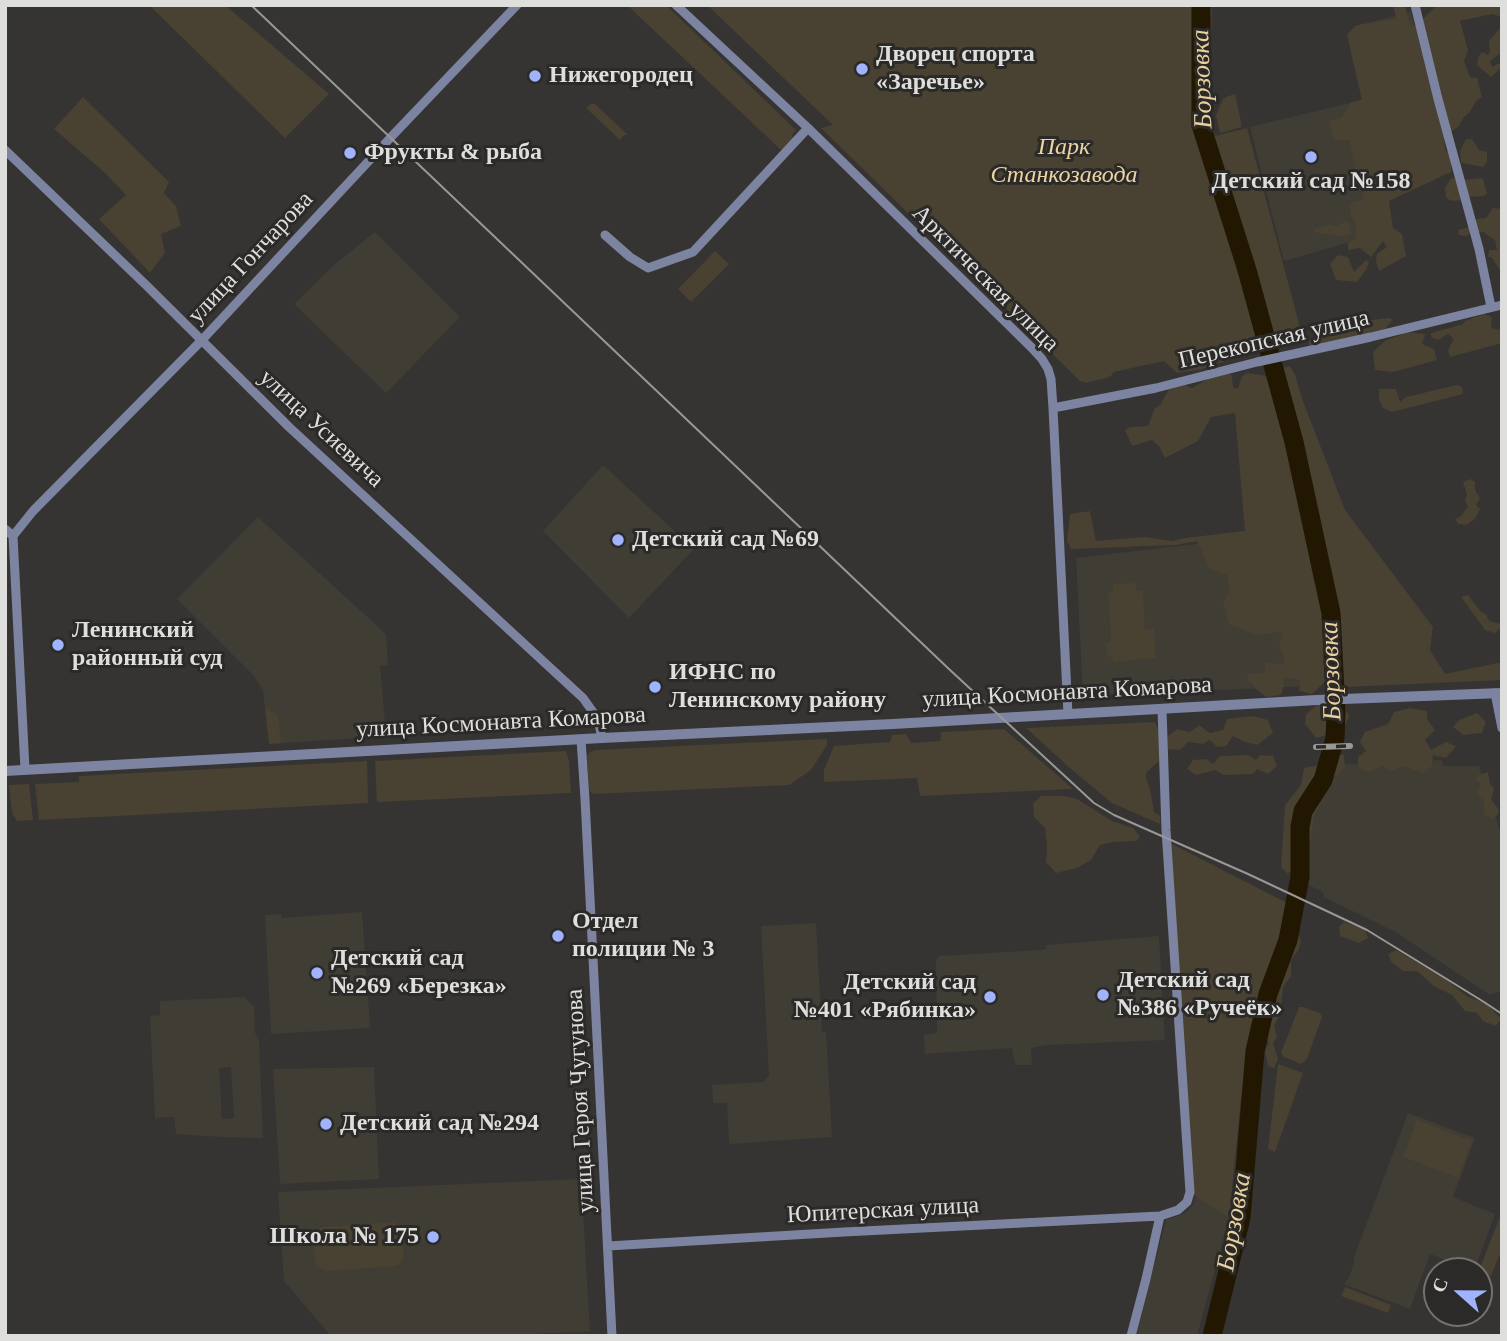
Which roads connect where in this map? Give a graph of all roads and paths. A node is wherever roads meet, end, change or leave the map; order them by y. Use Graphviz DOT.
graph roads {
  1 [pos="517,5"];
  2 [pos="677,5"];
  3 [pos="1415,5"];
  4 [pos="808,128"];
  5 [pos="5,150"];
  6 [pos="605,235"];
  7 [pos="1502,305"];
  8 [pos="1491,307"];
  9 [pos="202,340"];
  10 [pos="1053,408"];
  11 [pos="5,529"];
  12 [pos="13,536"];
  13 [pos="1498,693"];
  14 [pos="1162,709"];
  15 [pos="1068,714"];
  16 [pos="1502,728"];
  17 [pos="601,738"];
  18 [pos="581,739"];
  19 [pos="25,769"];
  20 [pos="5,771"];
  21 [pos="1160,1216"];
  22 [pos="608,1246"];
  23 [pos="612,1336"];
  24 [pos="1131,1336"];
  1 -- 9 [label="street, улица Гончарова"];
  2 -- 4 [label="street, Арктическая улица"];
  3 -- 8 [label="street"];
  4 -- 6 [label="street"];
  4 -- 10 [label="street, Арктическая улица"];
  5 -- 9 [label="street, улица Усиевича"];
  7 -- 8 [label="street, Перекопская улица"];
  8 -- 10 [label="street, Перекопская улица"];
  9 -- 12 [label="street, улица Гончарова"];
  9 -- 17 [label="street, улица Усиевича"];
  10 -- 15 [label="street, Арктическая улица"];
  11 -- 12 [label="street"];
  12 -- 19 [label="street"];
  13 -- 14 [label="street, улица Космонавта Комарова"];
  13 -- 16 [label="street"];
  14 -- 15 [label="street, улица Космонавта Комарова"];
  14 -- 21 [label="street"];
  15 -- 17 [label="street, улица Космонавта Комарова"];
  17 -- 18 [label="street, улица Космонавта Комарова"];
  18 -- 19 [label="street, улица Космонавта Комарова"];
  18 -- 22 [label="street, улица Героя Чугунова"];
  19 -- 20 [label="street, улица Космонавта Комарова"];
  21 -- 22 [label="street, Юпитерская улица"];
  21 -- 24 [label="street"];
  22 -- 23 [label="street, улица Героя Чугунова"];
}
